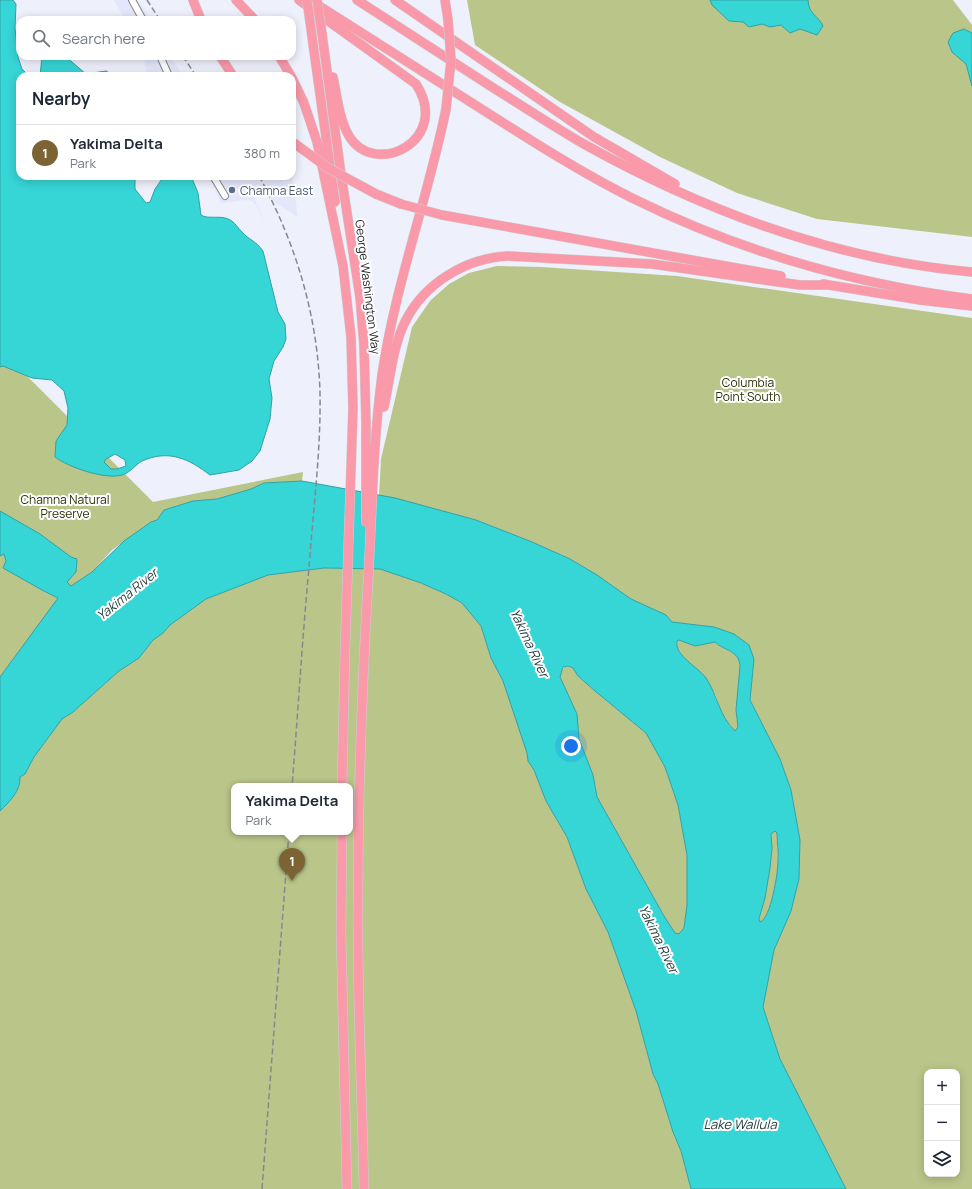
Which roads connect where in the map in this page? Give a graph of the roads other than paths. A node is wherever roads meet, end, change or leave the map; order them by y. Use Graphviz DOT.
graph roads {
  1 [pos="132,0"];
  2 [pos="193,0"];
  3 [pos="236,0"];
  4 [pos="299,0"];
  5 [pos="308,0"];
  6 [pos="317,0"];
  7 [pos="357,0"];
  8 [pos="395,0"];
  9 [pos="445,0"];
  10 [pos="141,16"];
  11 [pos="199,16"];
  12 [pos="251,16"];
  13 [pos="322,34"];
  14 [pos="162,60"];
  15 [pos="223,60"];
  16 [pos="281,60"];
  17 [pos="167,72"];
  18 [pos="230,72"];
  19 [pos="288,72"];
  20 [pos="296,87"];
  21 [pos="296,144"];
  22 [pos="215,180"];
  23 [pos="225,196"];
  24 [pos="744,218"];
  25 [pos="343,266"];
  26 [pos="972,272"];
  27 [pos="829,285"];
  28 [pos="972,299"];
  29 [pos="972,306"];
  30 [pos="375,455"];
  31 [pos="370,468"];
  32 [pos="342,783"];
  33 [pos="342,835"];
  34 [pos="348,1189"];
  35 [pos="364,1189"];
  1 -- 10 [label="street"];
  2 -- 11 [label="highway"];
  3 -- 12 [label="highway"];
  4 -- 13 [label="highway"];
  5 -- 25 [label="highway, George Washington Way, bridge"];
  5 -- 28 [label="highway"];
  6 -- 13 [label="highway, George Washington Way, bridge"];
  7 -- 24 [label="highway"];
  8 -- 24 [label="highway"];
  9 -- 30 [label="highway, bridge"];
  13 -- 31 [label="highway, George Washington Way"];
  14 -- 17 [label="street"];
  15 -- 18 [label="highway"];
  16 -- 19 [label="highway"];
  20 -- 25 [label="highway"];
  21 -- 27 [label="highway, bridge"];
  22 -- 23 [label="street"];
  24 -- 26 [label="highway"];
  25 -- 32 [label="highway"];
  27 -- 29 [label="highway"];
  27 -- 30 [label="highway"];
  30 -- 31 [label="highway"];
  31 -- 35 [label="highway, George Washington Way"];
  33 -- 34 [label="highway"];
}
